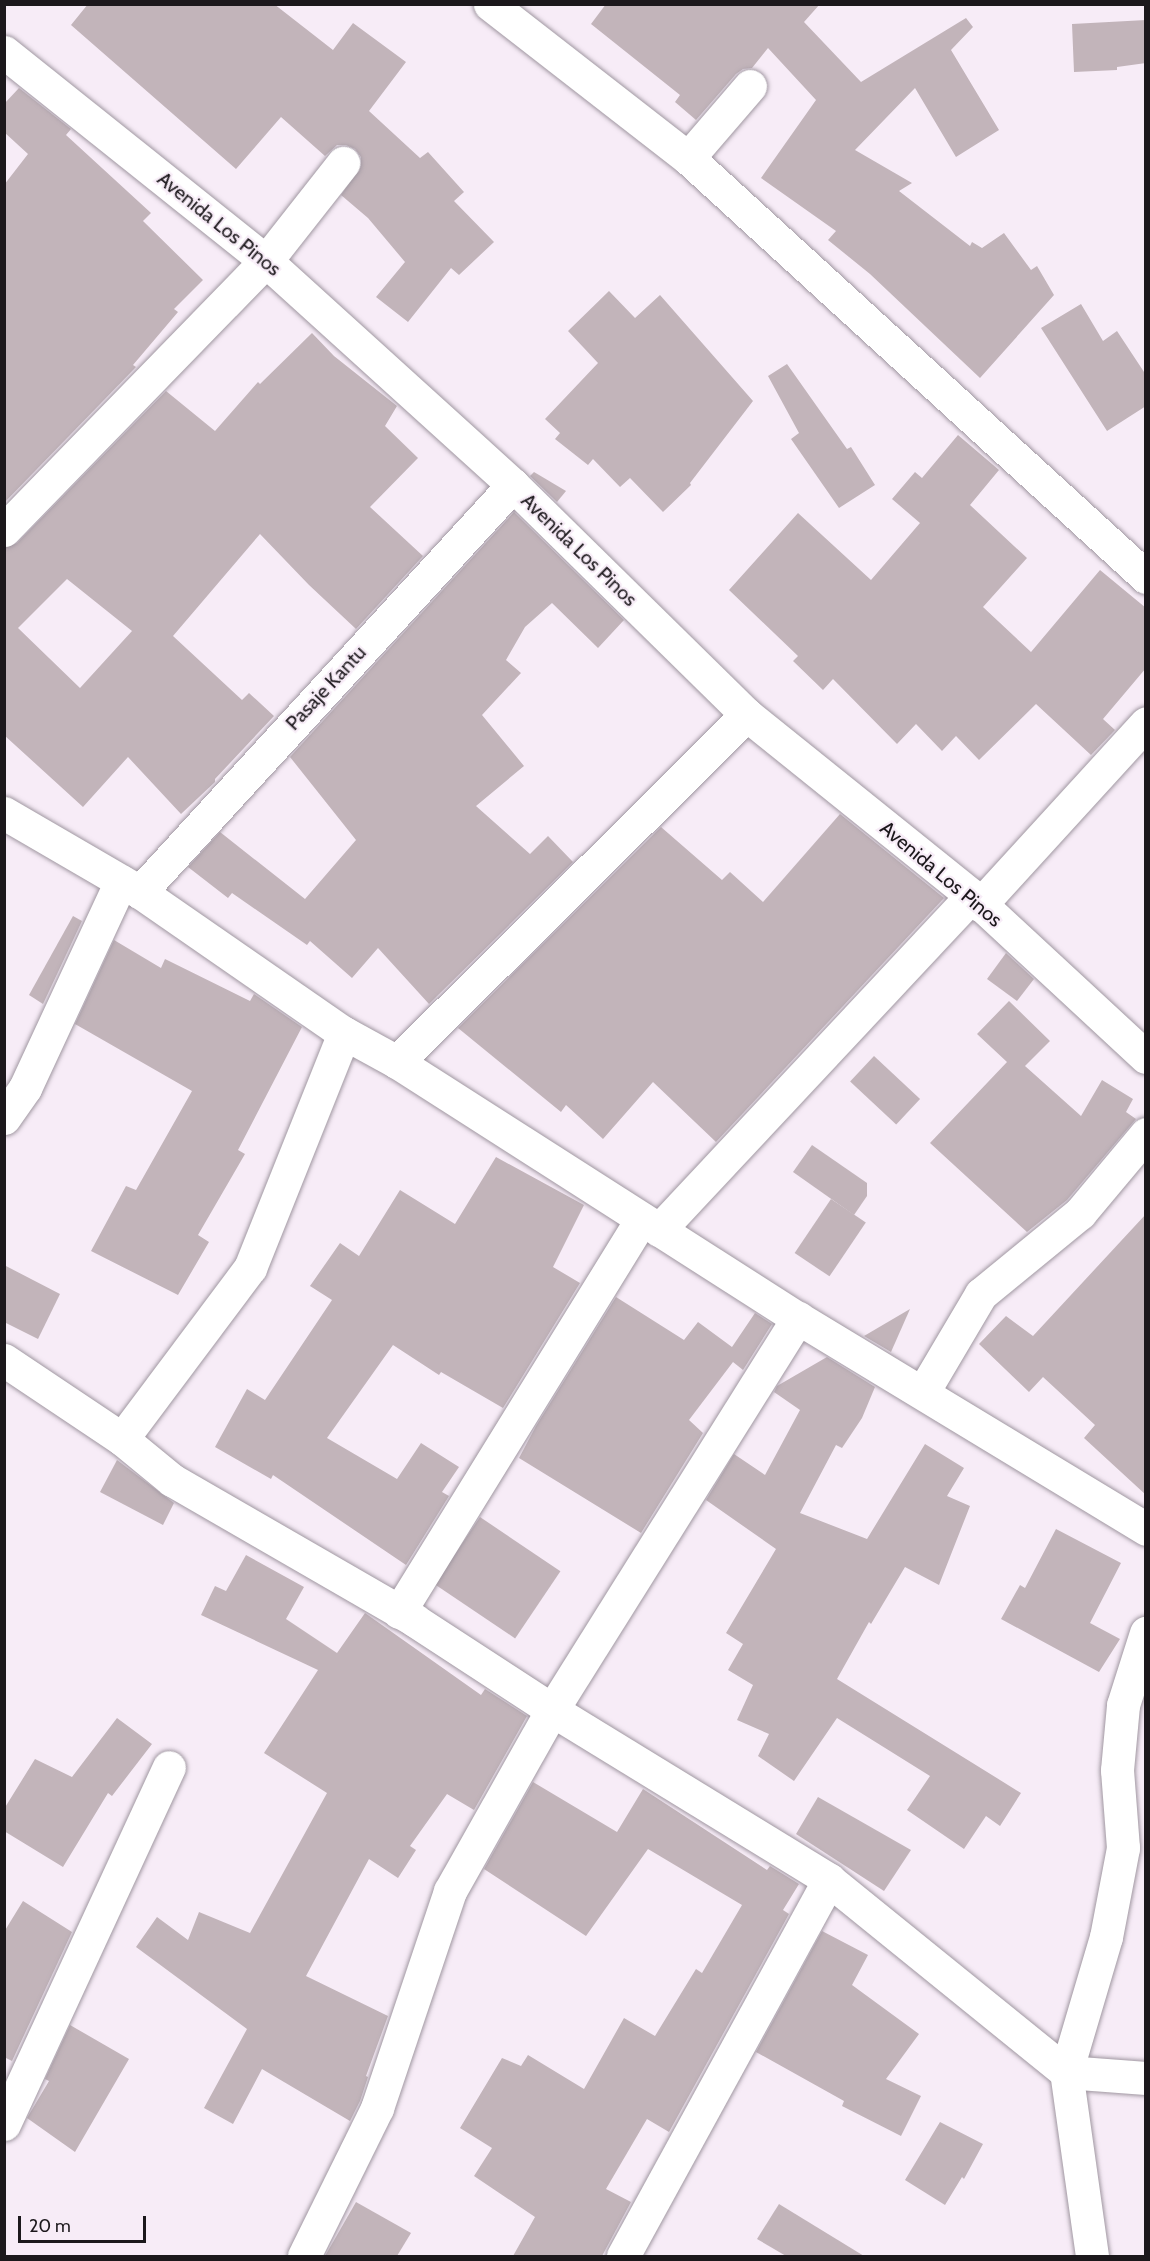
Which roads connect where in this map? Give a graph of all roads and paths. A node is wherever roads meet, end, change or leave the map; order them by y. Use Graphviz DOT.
graph roads {
  1 [pos="490,4"];
  2 [pos="7,58"];
  3 [pos="750,86"];
  4 [pos="688,158"];
  5 [pos="343,162"];
  6 [pos="266,261"];
  7 [pos="513,485"];
  8 [pos="4,530"];
  9 [pos="1146,577"];
  10 [pos="747,714"];
  11 [pos="1146,723"];
  12 [pos="4,813"];
  13 [pos="131,886"];
  14 [pos="976,901"];
  15 [pos="344,1033"];
  16 [pos="1146,1057"];
  17 [pos="397,1062"];
  18 [pos="4,1118"];
  19 [pos="1146,1134"];
  20 [pos="651,1224"];
  21 [pos="798,1318"];
  22 [pos="4,1360"];
  23 [pos="923,1392"];
  24 [pos="122,1439"];
  25 [pos="1146,1529"];
  26 [pos="399,1612"];
  27 [pos="1146,1633"];
  28 [pos="552,1710"];
  29 [pos="169,1767"];
  30 [pos="829,1880"];
  31 [pos="1066,2072"];
  32 [pos="1146,2078"];
  33 [pos="4,2124"];
  34 [pos="304,2256"];
  35 [pos="622,2256"];
  36 [pos="1092,2256"];
  1 -- 4 [label="street"];
  2 -- 6 [label="street, Avenida Los Pinos"];
  3 -- 4 [label="street"];
  4 -- 9 [label="street"];
  5 -- 6 [label="street"];
  6 -- 7 [label="street, Avenida Los Pinos"];
  6 -- 8 [label="street"];
  7 -- 10 [label="street, Avenida Los Pinos"];
  7 -- 13 [label="street, Pasaje Kantu"];
  10 -- 14 [label="street, Avenida Los Pinos"];
  10 -- 17 [label="street"];
  11 -- 14 [label="street"];
  12 -- 13 [label="street"];
  13 -- 15 [label="street"];
  13 -- 18 [label="street, Pasaje Kantu"];
  14 -- 16 [label="street, Avenida Los Pinos"];
  14 -- 20 [label="street"];
  15 -- 17 [label="street"];
  15 -- 24 [label="street"];
  17 -- 20 [label="street"];
  19 -- 23 [label="street"];
  20 -- 21 [label="street"];
  20 -- 26 [label="street"];
  21 -- 23 [label="street"];
  21 -- 28 [label="street"];
  22 -- 24 [label="street"];
  23 -- 25 [label="street"];
  24 -- 26 [label="street"];
  26 -- 28 [label="street"];
  27 -- 31 [label="street"];
  28 -- 30 [label="street"];
  28 -- 34 [label="street"];
  29 -- 33 [label="street"];
  30 -- 31 [label="street"];
  30 -- 35 [label="street"];
  31 -- 32 [label="street"];
  31 -- 36 [label="street"];
}
